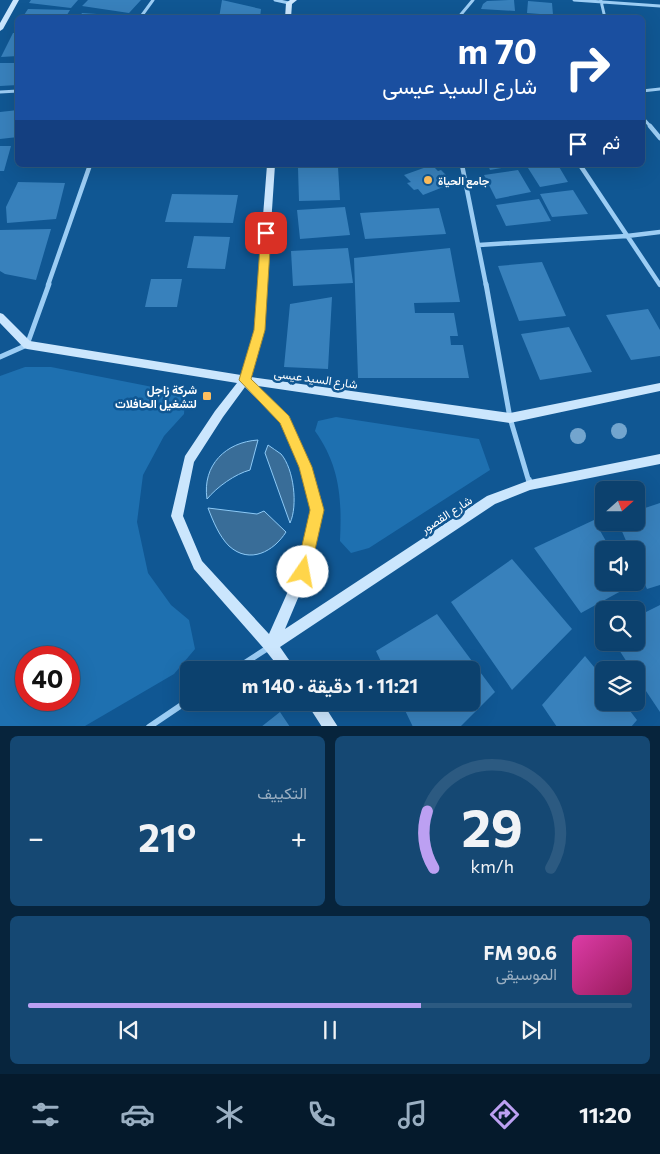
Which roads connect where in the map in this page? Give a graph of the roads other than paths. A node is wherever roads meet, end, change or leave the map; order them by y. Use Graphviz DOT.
graph roads {
  1 [pos="16,0"];
  2 [pos="153,0"];
  3 [pos="275,0"];
  4 [pos="466,0"];
  5 [pos="574,0"];
  6 [pos="473,1"];
  7 [pos="601,1"];
  8 [pos="292,2"];
  9 [pos="660,6"];
  10 [pos="142,15"];
  11 [pos="289,15"];
  12 [pos="461,15"];
  13 [pos="603,15"];
  14 [pos="0,29"];
  15 [pos="660,89"];
  16 [pos="15,91"];
  17 [pos="645,91"];
  18 [pos="0,92"];
  19 [pos="645,120"];
  20 [pos="660,138"];
  21 [pos="89,167"];
  22 [pos="271,167"];
  23 [pos="462,167"];
  24 [pos="581,167"];
  25 [pos="660,232"];
  26 [pos="627,236"];
  27 [pos="479,245"];
  28 [pos="660,285"];
  29 [pos="0,317"];
  30 [pos="27,345"];
  31 [pos="0,357"];
  32 [pos="245,380"];
  33 [pos="660,387"];
  34 [pos="510,418"];
  35 [pos="660,459"];
  36 [pos="530,485"];
  37 [pos="271,646"];
  38 [pos="248,661"];
  39 [pos="282,661"];
  40 [pos="180,706"];
  41 [pos="320,711"];
  42 [pos="148,726"];
  43 [pos="331,726"];
  1 -- 14 [label="street"];
  2 -- 10 [label="street"];
  3 -- 8 [label="street"];
  4 -- 6 [label="street"];
  5 -- 7 [label="street"];
  6 -- 12 [label="street"];
  7 -- 9 [label="street"];
  7 -- 13 [label="street"];
  8 -- 11 [label="street"];
  15 -- 17 [label="street"];
  16 -- 18 [label="street"];
  19 -- 20 [label="street"];
  21 -- 30 [label="street"];
  22 -- 32 [label="street"];
  23 -- 27 [label="street"];
  24 -- 26 [label="street"];
  25 -- 26 [label="street"];
  26 -- 27 [label="street"];
  26 -- 28 [label="street"];
  27 -- 34 [label="street"];
  29 -- 30 [label="street"];
  30 -- 31 [label="street"];
  30 -- 32 [label="street, شارع السيد عيسى"];
  32 -- 34 [label="street, شارع السيد عيسى"];
  32 -- 37 [label="street"];
  32 -- 37 [label="street"];
  33 -- 34 [label="street"];
  34 -- 36 [label="street"];
  35 -- 36 [label="street, شارع القصور"];
  36 -- 37 [label="street, شارع القصور"];
  37 -- 38 [label="street"];
  37 -- 39 [label="street"];
  40 -- 42 [label="street"];
  41 -- 43 [label="street"];
}
